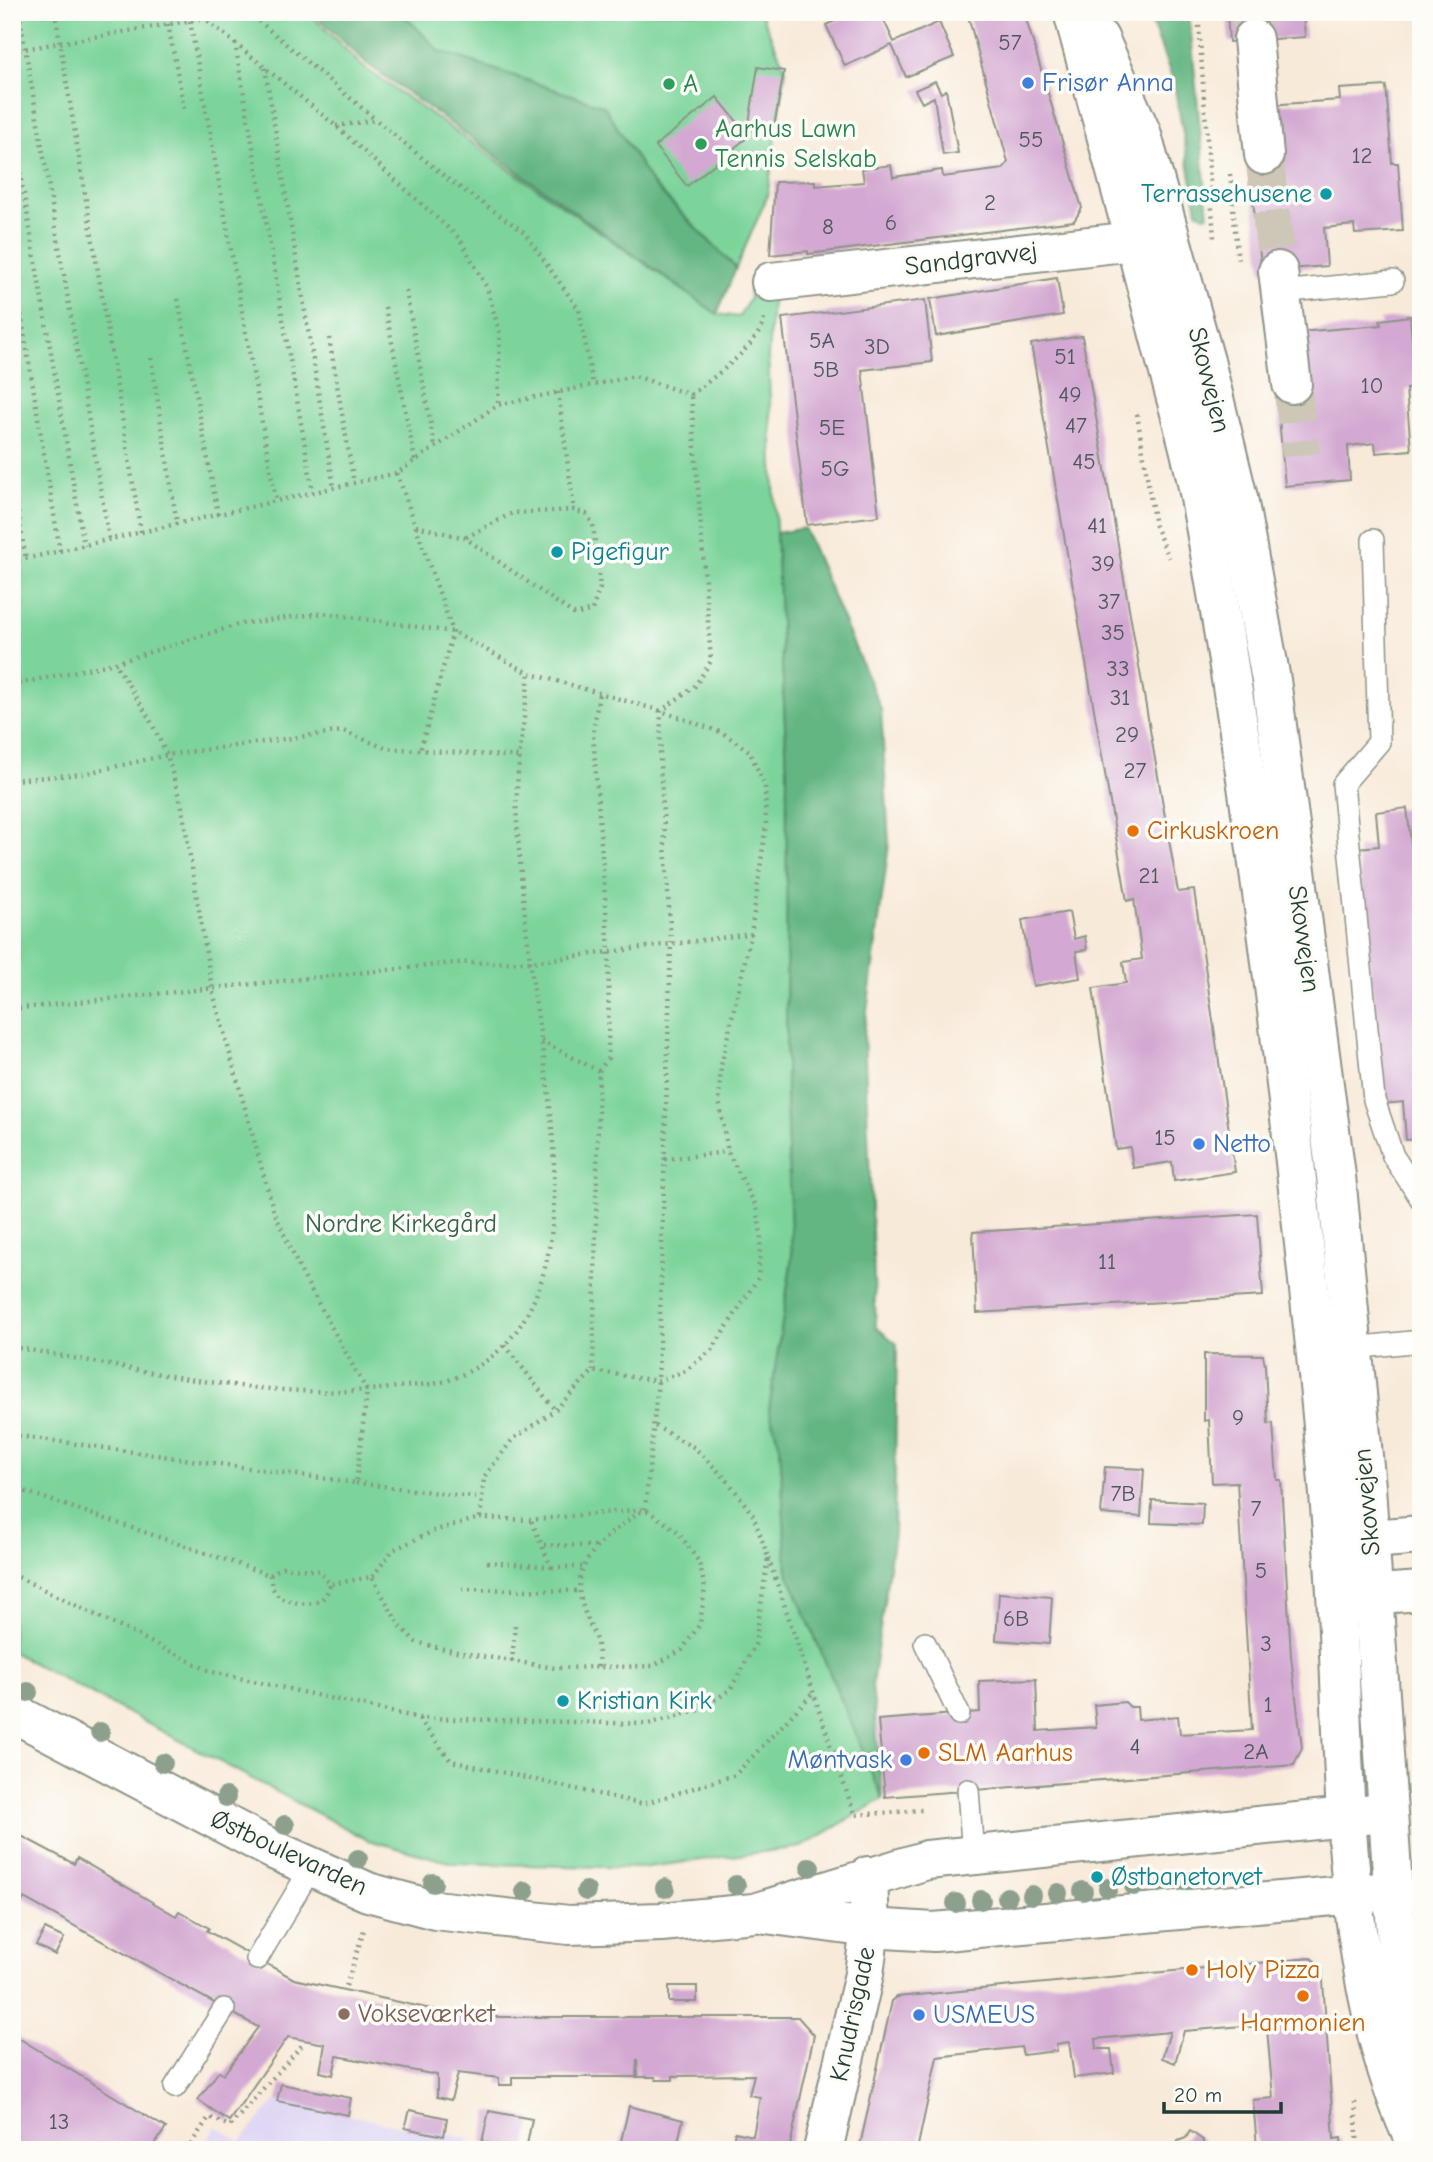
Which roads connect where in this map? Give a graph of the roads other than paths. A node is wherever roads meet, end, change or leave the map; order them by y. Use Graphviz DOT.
graph roads {
  1 [pos="1073,12"];
  2 [pos="1086,12"];
  3 [pos="1253,39"];
  4 [pos="1264,155"];
  5 [pos="1153,238"];
  6 [pos="1394,281"];
  7 [pos="771,282"];
  8 [pos="1279,282"];
  9 [pos="1292,384"];
  10 [pos="1373,540"];
  11 [pos="1421,1199"];
  12 [pos="1421,1341"];
  13 [pos="1352,1348"];
  14 [pos="1314,1351"];
  15 [pos="1421,1535"];
  16 [pos="1370,1540"];
  17 [pos="1333,1542"];
  18 [pos="1421,1591"];
  19 [pos="1375,1594"];
  20 [pos="1336,1596"];
  21 [pos="925,1643"];
  22 [pos="12,1712"];
  23 [pos="959,1714"];
  24 [pos="968,1790"];
  25 [pos="1386,1813"];
  26 [pos="1348,1816"];
  27 [pos="973,1855"];
  28 [pos="311,1868"];
  29 [pos="868,1876"];
  30 [pos="1373,1892"];
  31 [pos="754,1913"];
  32 [pos="870,1928"];
  33 [pos="257,1959"];
  34 [pos="225,2009"];
  35 [pos="1421,2070"];
  36 [pos="175,2087"];
  37 [pos="823,2150"];
  38 [pos="1419,2150"];
  1 -- 5 [label="street, Skovvejen"];
  2 -- 5 [label="street, Skovvejen"];
  3 -- 4 [label="street"];
  5 -- 7 [label="street, Sandgravvej"];
  5 -- 13 [label="street, Skovvejen"];
  5 -- 14 [label="street, Skovvejen"];
  6 -- 8 [label="lane"];
  8 -- 9 [label="street"];
  10 -- 11 [label="lane"];
  12 -- 13 [label="lane"];
  13 -- 14 [label="lane"];
  13 -- 16 [label="street, Skovvejen"];
  14 -- 17 [label="street, Skovvejen"];
  15 -- 16 [label="street"];
  16 -- 17 [label="street"];
  16 -- 19 [label="street, Skovvejen"];
  17 -- 20 [label="street, Skovvejen"];
  18 -- 19 [label="street"];
  19 -- 20 [label="street"];
  19 -- 25 [label="street, Skovvejen"];
  20 -- 26 [label="street, Skovvejen"];
  21 -- 23 [label="lane"];
  22 -- 28 [label="street, Østboulevarden"];
  24 -- 27 [label="lane"];
  25 -- 26 [label="street"];
  25 -- 30 [label="street, Skovvejen"];
  26 -- 27 [label="street"];
  26 -- 30 [label="street, Skovvejen"];
  27 -- 29 [label="street"];
  28 -- 31 [label="street, Østboulevarden"];
  28 -- 33 [label="lane"];
  29 -- 31 [label="street"];
  29 -- 32 [label="street, Knudrisgade"];
  30 -- 32 [label="street"];
  30 -- 35 [label="street"];
  30 -- 38 [label="street"];
  31 -- 32 [label="street"];
  32 -- 37 [label="street, Knudrisgade"];
  34 -- 36 [label="lane"];
}
